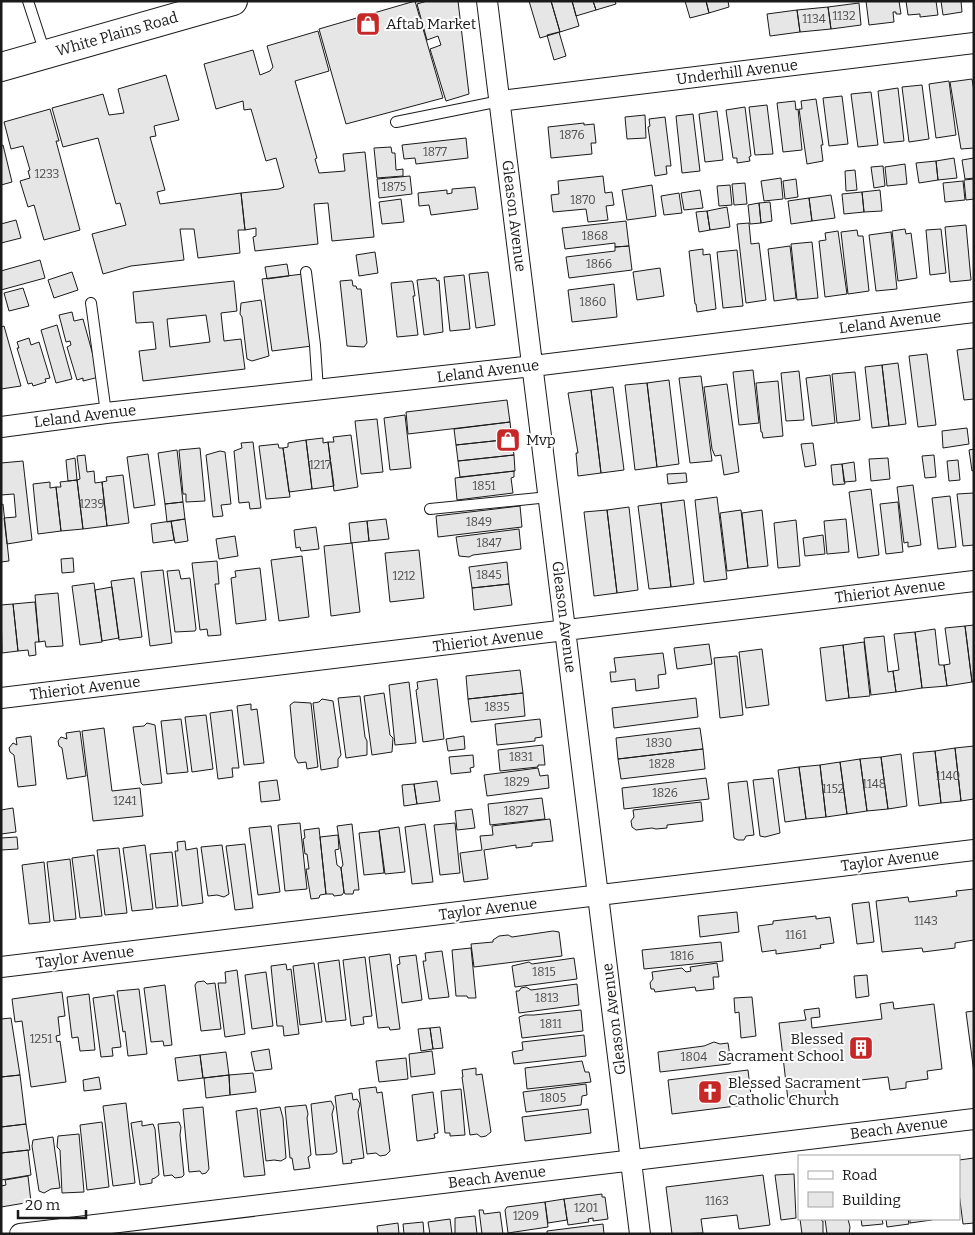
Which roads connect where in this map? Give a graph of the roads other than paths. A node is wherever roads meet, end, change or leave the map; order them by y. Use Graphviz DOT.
graph roads {
  1 [pos="28,1"];
  2 [pos="233,1"];
  3 [pos="487,1"];
  4 [pos="974,43"];
  5 [pos="45,54"];
  6 [pos="1,67"];
  7 [pos="500,101"];
  8 [pos="396,122"];
  9 [pos="306,272"];
  10 [pos="91,303"];
  11 [pos="974,312"];
  12 [pos="533,366"];
  13 [pos="318,390"];
  14 [pos="106,414"];
  15 [pos="1,427"];
  16 [pos="549,497"];
  17 [pos="430,509"];
  18 [pos="974,581"];
  19 [pos="566,630"];
  20 [pos="1,698"];
  21 [pos="974,850"];
  22 [pos="598,895"];
  23 [pos="1,967"];
  24 [pos="974,1119"];
  25 [pos="631,1161"];
  26 [pos="20,1234"];
  27 [pos="640,1234"];
  1 -- 5 [label="lane"];
  2 -- 5 [label="main road, White Plains Road"];
  3 -- 7 [label="street, Gleason Avenue"];
  4 -- 7 [label="street, Underhill Avenue"];
  5 -- 6 [label="main road, White Plains Road"];
  7 -- 8 [label="lane"];
  7 -- 12 [label="street, Gleason Avenue"];
  9 -- 13 [label="lane"];
  10 -- 14 [label="lane"];
  11 -- 12 [label="street, Leland Avenue"];
  12 -- 13 [label="street, Leland Avenue"];
  12 -- 16 [label="street, Gleason Avenue"];
  13 -- 14 [label="street, Leland Avenue"];
  14 -- 15 [label="street, Leland Avenue"];
  16 -- 17 [label="lane"];
  16 -- 19 [label="street, Gleason Avenue"];
  18 -- 19 [label="street, Thieriot Avenue"];
  19 -- 20 [label="street, Thieriot Avenue"];
  19 -- 22 [label="street, Gleason Avenue"];
  21 -- 22 [label="street, Taylor Avenue"];
  22 -- 23 [label="street, Taylor Avenue"];
  22 -- 25 [label="street, Gleason Avenue"];
  24 -- 25 [label="street, Beach Avenue"];
  25 -- 26 [label="street, Beach Avenue"];
  25 -- 27 [label="street, Gleason Avenue"];
}
